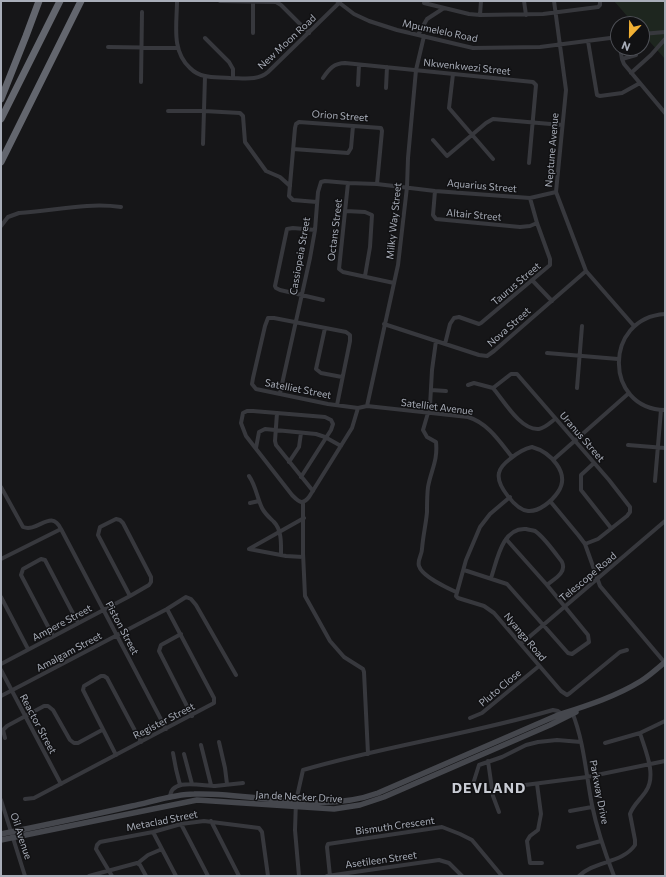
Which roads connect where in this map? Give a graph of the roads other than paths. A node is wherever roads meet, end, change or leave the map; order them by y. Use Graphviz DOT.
graph roads {
  1 [pos="39,1"];
  2 [pos="60,1"];
  3 [pos="81,1"];
  4 [pos="84,1"];
  5 [pos="177,1"];
  6 [pos="220,1"];
  7 [pos="253,1"];
  8 [pos="481,1"];
  9 [pos="524,1"];
  10 [pos="554,1"];
  11 [pos="600,1"];
  12 [pos="339,2"];
  13 [pos="424,3"];
  14 [pos="444,8"];
  15 [pos="142,12"];
  16 [pos="555,13"];
  17 [pos="480,15"];
  18 [pos="526,15"];
  19 [pos="66,32"];
  20 [pos="665,32"];
  21 [pos="253,33"];
  22 [pos="309,33"];
  23 [pos="650,33"];
  24 [pos="418,35"];
  25 [pos="424,36"];
  26 [pos="205,38"];
  27 [pos="610,38"];
  28 [pos="665,39"];
  29 [pos="588,40"];
  30 [pos="559,44"];
  31 [pos="108,47"];
  32 [pos="141,47"];
  33 [pos="177,48"];
  34 [pos="621,56"];
  35 [pos="632,56"];
  36 [pos="622,59"];
  37 [pos="359,64"];
  38 [pos="387,67"];
  39 [pos="416,70"];
  40 [pos="631,73"];
  41 [pos="452,74"];
  42 [pos="206,76"];
  43 [pos="233,78"];
  44 [pos="323,78"];
  45 [pos="140,82"];
  46 [pos="640,83"];
  47 [pos="358,85"];
  48 [pos="386,88"];
  49 [pos="1,99"];
  50 [pos="204,111"];
  51 [pos="168,112"];
  52 [pos="665,113"];
  53 [pos="1,118"];
  54 [pos="532,122"];
  55 [pos="562,125"];
  56 [pos="353,126"];
  57 [pos="472,134"];
  58 [pos="433,140"];
  59 [pos="203,144"];
  60 [pos="293,149"];
  61 [pos="493,160"];
  62 [pos="1,162"];
  63 [pos="529,163"];
  64 [pos="348,183"];
  65 [pos="377,184"];
  66 [pos="290,186"];
  67 [pos="407,187"];
  68 [pos="435,190"];
  69 [pos="556,192"];
  70 [pos="530,198"];
  71 [pos="317,202"];
  72 [pos="121,207"];
  73 [pos="346,211"];
  74 [pos="537,223"];
  75 [pos="1,226"];
  76 [pos="314,230"];
  77 [pos="586,271"];
  78 [pos="365,276"];
  79 [pos="532,280"];
  80 [pos="394,283"];
  81 [pos="302,295"];
  82 [pos="323,300"];
  83 [pos="552,301"];
  84 [pos="665,314"];
  85 [pos="296,323"];
  86 [pos="384,324"];
  87 [pos="582,326"];
  88 [pos="634,326"];
  89 [pos="325,328"];
  90 [pos="436,341"];
  91 [pos="444,344"];
  92 [pos="547,353"];
  93 [pos="580,356"];
  94 [pos="618,360"];
  95 [pos="342,377"];
  96 [pos="468,385"];
  97 [pos="494,388"];
  98 [pos="577,388"];
  99 [pos="431,390"];
  100 [pos="446,391"];
  101 [pos="280,393"];
  102 [pos="629,393"];
  103 [pos="337,405"];
  104 [pos="367,406"];
  105 [pos="358,408"];
  106 [pos="663,410"];
  107 [pos="277,413"];
  108 [pos="427,413"];
  109 [pos="555,419"];
  110 [pos="276,430"];
  111 [pos="301,433"];
  112 [pos="325,437"];
  113 [pos="574,440"];
  114 [pos="628,445"];
  115 [pos="341,446"];
  116 [pos="256,448"];
  117 [pos="658,448"];
  118 [pos="665,448"];
  119 [pos="512,457"];
  120 [pos="553,460"];
  121 [pos="289,462"];
  122 [pos="594,463"];
  123 [pos="249,476"];
  124 [pos="301,477"];
  125 [pos="656,481"];
  126 [pos="1,487"];
  127 [pos="313,491"];
  128 [pos="510,497"];
  129 [pos="259,501"];
  130 [pos="550,501"];
  131 [pos="303,502"];
  132 [pos="250,503"];
  133 [pos="304,518"];
  134 [pos="665,521"];
  135 [pos="611,528"];
  136 [pos="61,529"];
  137 [pos="279,531"];
  138 [pos="506,539"];
  139 [pos="585,544"];
  140 [pos="281,555"];
  141 [pos="303,557"];
  142 [pos="1,559"];
  143 [pos="464,570"];
  144 [pos="491,578"];
  145 [pos="597,579"];
  146 [pos="547,585"];
  147 [pos="456,592"];
  148 [pos="130,596"];
  149 [pos="1,597"];
  150 [pos="564,607"];
  151 [pos="167,609"];
  152 [pos="104,610"];
  153 [pos="78,623"];
  154 [pos="543,625"];
  155 [pos="181,634"];
  156 [pos="117,635"];
  157 [pos="53,636"];
  158 [pos="521,644"];
  159 [pos="28,649"];
  160 [pos="627,650"];
  161 [pos="665,663"];
  162 [pos="1,664"];
  163 [pos="539,666"];
  164 [pos="1,670"];
  165 [pos="236,675"];
  166 [pos="12,691"];
  167 [pos="1,696"];
  168 [pos="572,713"];
  169 [pos="562,714"];
  170 [pos="26,716"];
  171 [pos="192,716"];
  172 [pos="470,718"];
  173 [pos="665,721"];
  174 [pos="166,729"];
  175 [pos="102,730"];
  176 [pos="640,734"];
  177 [pos="5,738"];
  178 [pos="141,742"];
  179 [pos="219,742"];
  180 [pos="581,742"];
  181 [pos="605,743"];
  182 [pos="202,745"];
  183 [pos="173,753"];
  184 [pos="184,754"];
  185 [pos="368,754"];
  186 [pos="116,755"];
  187 [pos="665,761"];
  188 [pos="488,762"];
  189 [pos="649,764"];
  190 [pos="587,777"];
  191 [pos="243,783"];
  192 [pos="61,784"];
  193 [pos="192,784"];
  194 [pos="226,784"];
  195 [pos="473,784"];
  196 [pos="537,784"];
  197 [pos="180,785"];
  198 [pos="211,785"];
  199 [pos="525,785"];
  200 [pos="170,798"];
  201 [pos="25,799"];
  202 [pos="1,800"];
  203 [pos="296,804"];
  204 [pos="592,807"];
  205 [pos="570,811"];
  206 [pos="499,812"];
  207 [pos="211,821"];
  208 [pos="181,824"];
  209 [pos="153,832"];
  210 [pos="1,834"];
  211 [pos="12,835"];
  212 [pos="1,840"];
  213 [pos="601,841"];
  214 [pos="578,847"];
  215 [pos="162,849"];
  216 [pos="608,862"];
  217 [pos="542,863"];
  218 [pos="138,864"];
  219 [pos="109,871"];
  220 [pos="25,876"];
  221 [pos="89,876"];
  222 [pos="112,876"];
  223 [pos="146,876"];
  224 [pos="176,876"];
  225 [pos="208,876"];
  226 [pos="240,876"];
  227 [pos="268,876"];
  228 [pos="299,876"];
  229 [pos="329,876"];
  230 [pos="462,876"];
  231 [pos="502,876"];
  232 [pos="579,876"];
  233 [pos="614,876"];
  1 -- 49 [label="highway"];
  2 -- 53 [label="highway"];
  3 -- 19 [label="highway"];
  4 -- 19 [label="highway"];
  5 -- 33 [label="street, New Moon Road"];
  6 -- 7 [label="street"];
  7 -- 21 [label="street"];
  7 -- 22 [label="street"];
  8 -- 17 [label="street"];
  9 -- 18 [label="street"];
  10 -- 16 [label="street, Neptune Avenue"];
  11 -- 16 [label="street"];
  12 -- 22 [label="street, New Moon Road"];
  12 -- 24 [label="street, Mpumelelo Road"];
  13 -- 14 [label="street"];
  14 -- 17 [label="street"];
  14 -- 24 [label="street"];
  15 -- 32 [label="street"];
  16 -- 18 [label="street"];
  16 -- 30 [label="street, Neptune Avenue"];
  17 -- 18 [label="street"];
  19 -- 62 [label="highway"];
  20 -- 23 [label="street"];
  22 -- 43 [label="street, New Moon Road"];
  24 -- 25 [label="street, Mpumelelo Road"];
  25 -- 30 [label="street, Mpumelelo Road"];
  25 -- 39 [label="street, Milky Way Street"];
  26 -- 43 [label="street"];
  27 -- 29 [label="street, Mpumelelo Road"];
  28 -- 40 [label="street"];
  29 -- 30 [label="street, Mpumelelo Road"];
  29 -- 46 [label="street"];
  30 -- 55 [label="street, Neptune Avenue"];
  31 -- 32 [label="street"];
  32 -- 33 [label="street"];
  32 -- 45 [label="street"];
  33 -- 42 [label="street, New Moon Road"];
  34 -- 36 [label="street"];
  35 -- 36 [label="street"];
  36 -- 40 [label="street"];
  37 -- 38 [label="street, Nkwenkwezi Street"];
  37 -- 44 [label="street, Nkwenkwezi Street"];
  37 -- 47 [label="street"];
  38 -- 39 [label="street, Nkwenkwezi Street"];
  38 -- 48 [label="street"];
  39 -- 41 [label="street, Nkwenkwezi Street"];
  39 -- 67 [label="street, Milky Way Street"];
  40 -- 46 [label="street"];
  41 -- 54 [label="street, Nkwenkwezi Street"];
  41 -- 57 [label="street"];
  42 -- 43 [label="street, New Moon Road"];
  42 -- 50 [label="street"];
  46 -- 52 [label="street"];
  50 -- 51 [label="street"];
  50 -- 59 [label="street"];
  50 -- 66 [label="street"];
  54 -- 55 [label="street"];
  54 -- 57 [label="street"];
  54 -- 63 [label="street, Nkwenkwezi Street"];
  55 -- 69 [label="street, Neptune Avenue"];
  56 -- 60 [label="street, Orion Street"];
  56 -- 60 [label="street"];
  56 -- 65 [label="street, Orion Street"];
  57 -- 58 [label="street"];
  57 -- 61 [label="street"];
  60 -- 66 [label="street, Orion Street"];
  64 -- 65 [label="street, Cassiopeia Street"];
  64 -- 71 [label="street, Cassiopeia Street"];
  64 -- 73 [label="street, Octans Street"];
  65 -- 67 [label="street, Cassiopeia Street"];
  66 -- 71 [label="street"];
  67 -- 68 [label="street, Aquarius Street"];
  67 -- 80 [label="street, Milky Way Street"];
  68 -- 70 [label="street, Aquarius Street"];
  68 -- 74 [label="street, Altair Street"];
  69 -- 70 [label="street, Aquarius Street"];
  69 -- 77 [label="street, Neptune Avenue"];
  70 -- 74 [label="street, Taurus Street"];
  71 -- 76 [label="street, Cassiopeia Street"];
  72 -- 75 [label="street"];
  73 -- 78 [label="street, Octans Street"];
  73 -- 78 [label="street"];
  74 -- 79 [label="street, Taurus Street"];
  76 -- 81 [label="street, Cassiopeia Street"];
  76 -- 81 [label="street"];
  77 -- 83 [label="street, Nova Street"];
  77 -- 88 [label="street, Neptune Avenue"];
  78 -- 80 [label="street, Octans Street"];
  79 -- 83 [label="street"];
  79 -- 91 [label="street, Taurus Street"];
  80 -- 86 [label="street, Milky Way Street"];
  81 -- 82 [label="street"];
  81 -- 85 [label="street, Cassiopeia Street"];
  83 -- 91 [label="street, Nova Street"];
  84 -- 88 [label="street"];
  85 -- 89 [label="street"];
  85 -- 101 [label="street, Cassiopeia Street"];
  85 -- 101 [label="street, Satelliet Street"];
  86 -- 90 [label="street, Nova Street"];
  86 -- 104 [label="street, Milky Way Street"];
  87 -- 93 [label="street"];
  88 -- 94 [label="street"];
  89 -- 95 [label="street"];
  89 -- 95 [label="street"];
  90 -- 91 [label="street, Nova Street"];
  90 -- 99 [label="street"];
  92 -- 93 [label="street"];
  93 -- 94 [label="street"];
  93 -- 98 [label="street"];
  94 -- 102 [label="street"];
  95 -- 103 [label="street"];
  96 -- 97 [label="street"];
  97 -- 109 [label="street"];
  97 -- 109 [label="street, Uranus Street"];
  99 -- 100 [label="street"];
  99 -- 108 [label="street"];
  101 -- 103 [label="street, Satelliet Street"];
  102 -- 106 [label="street"];
  102 -- 113 [label="street"];
  103 -- 105 [label="street, Satelliet Street"];
  104 -- 105 [label="street, Satelliet Street"];
  104 -- 108 [label="street, Satelliet Avenue"];
  105 -- 115 [label="street"];
  106 -- 117 [label="street"];
  107 -- 110 [label="street"];
  107 -- 112 [label="street"];
  107 -- 116 [label="street"];
  108 -- 119 [label="street, Satelliet Avenue"];
  108 -- 147 [label="street, Nyanga Road"];
  109 -- 113 [label="street, Uranus Street"];
  110 -- 111 [label="street"];
  110 -- 116 [label="street"];
  110 -- 121 [label="street"];
  111 -- 112 [label="street"];
  111 -- 121 [label="street"];
  112 -- 115 [label="street"];
  112 -- 124 [label="street"];
  113 -- 120 [label="street"];
  113 -- 122 [label="street, Uranus Street"];
  114 -- 117 [label="street"];
  115 -- 127 [label="street"];
  116 -- 131 [label="street"];
  117 -- 118 [label="street"];
  117 -- 125 [label="street"];
  119 -- 120 [label="street"];
  119 -- 128 [label="street"];
  120 -- 130 [label="street"];
  121 -- 124 [label="street"];
  122 -- 135 [label="street"];
  122 -- 135 [label="street, Uranus Street"];
  123 -- 129 [label="street"];
  124 -- 127 [label="street"];
  126 -- 136 [label="street"];
  127 -- 131 [label="street"];
  128 -- 130 [label="street"];
  128 -- 143 [label="street"];
  129 -- 132 [label="street"];
  129 -- 137 [label="street"];
  130 -- 139 [label="street"];
  131 -- 133 [label="street"];
  133 -- 137 [label="street"];
  133 -- 141 [label="street"];
  134 -- 145 [label="street, Telescope Road"];
  135 -- 139 [label="street, Uranus Street"];
  136 -- 142 [label="street"];
  136 -- 152 [label="street, Piston Street"];
  137 -- 140 [label="street"];
  137 -- 140 [label="street"];
  138 -- 144 [label="street"];
  138 -- 146 [label="street"];
  138 -- 146 [label="street"];
  139 -- 145 [label="street"];
  140 -- 141 [label="street"];
  141 -- 185 [label="street"];
  143 -- 144 [label="street"];
  143 -- 147 [label="street"];
  144 -- 154 [label="street"];
  145 -- 150 [label="street, Telescope Road"];
  145 -- 161 [label="street"];
  146 -- 150 [label="street"];
  147 -- 158 [label="street, Nyanga Road"];
  148 -- 148 [label="street, Ampere Street"];
  148 -- 152 [label="street, Ampere Street"];
  149 -- 159 [label="street"];
  150 -- 154 [label="street, Telescope Road"];
  150 -- 154 [label="street"];
  151 -- 155 [label="street, Register Street"];
  151 -- 156 [label="street, Amalgam Street"];
  151 -- 165 [label="street, Amalgam Street"];
  152 -- 153 [label="street, Ampere Street"];
  152 -- 156 [label="street, Piston Street"];
  153 -- 157 [label="street, Ampere Street"];
  153 -- 157 [label="street"];
  154 -- 158 [label="street, Telescope Road"];
  155 -- 171 [label="street"];
  155 -- 171 [label="street, Register Street"];
  156 -- 166 [label="street, Amalgam Street"];
  156 -- 174 [label="street, Piston Street"];
  157 -- 159 [label="street, Ampere Street"];
  158 -- 163 [label="street, Nyanga Road"];
  159 -- 162 [label="street, Ampere Street"];
  160 -- 163 [label="street, Nyanga Road"];
  161 -- 168 [label="main road, Jan de Necker Drive"];
  163 -- 172 [label="street, Pluto Close"];
  164 -- 166 [label="street, Reactor Street"];
  166 -- 167 [label="street, Amalgam Street"];
  166 -- 170 [label="street, Reactor Street"];
  168 -- 169 [label="main road, Jan de Necker Drive"];
  168 -- 180 [label="street, Parkway Drive"];
  168 -- 203 [label="main road, Jan de Necker Drive"];
  169 -- 185 [label="street"];
  169 -- 203 [label="main road, Jan de Necker Drive"];
  170 -- 175 [label="street"];
  170 -- 177 [label="street"];
  170 -- 192 [label="street, Reactor Street"];
  171 -- 174 [label="street, Register Street"];
  173 -- 176 [label="street"];
  174 -- 178 [label="street, Register Street"];
  175 -- 178 [label="street"];
  175 -- 186 [label="street"];
  176 -- 181 [label="street"];
  176 -- 189 [label="street"];
  178 -- 186 [label="street, Register Street"];
  179 -- 194 [label="street"];
  180 -- 188 [label="street"];
  180 -- 190 [label="street, Parkway Drive"];
  182 -- 198 [label="street"];
  183 -- 197 [label="street"];
  184 -- 193 [label="street"];
  185 -- 203 [label="street"];
  186 -- 192 [label="street, Register Street"];
  187 -- 189 [label="street"];
  188 -- 195 [label="street"];
  188 -- 206 [label="street"];
  189 -- 190 [label="street"];
  189 -- 216 [label="street"];
  190 -- 196 [label="street"];
  190 -- 204 [label="street, Parkway Drive"];
  191 -- 194 [label="street"];
  192 -- 201 [label="street, Register Street"];
  193 -- 197 [label="street"];
  193 -- 198 [label="street"];
  194 -- 198 [label="street"];
  196 -- 199 [label="street"];
  196 -- 217 [label="street"];
  197 -- 200 [label="street"];
  200 -- 203 [label="main road, Jan de Necker Drive"];
  200 -- 211 [label="main road, Jan de Necker Drive"];
  202 -- 211 [label="street, Oil Avenue"];
  203 -- 211 [label="main road, Jan de Necker Drive"];
  203 -- 228 [label="street"];
  204 -- 205 [label="street"];
  204 -- 213 [label="street, Parkway Drive"];
  207 -- 208 [label="street, Metaclad Street"];
  207 -- 226 [label="street"];
  207 -- 227 [label="street, Metaclad Street"];
  208 -- 209 [label="street, Metaclad Street"];
  208 -- 225 [label="street"];
  209 -- 215 [label="street"];
  209 -- 219 [label="street, Metaclad Street"];
  210 -- 211 [label="main road, Jan de Necker Drive"];
  211 -- 212 [label="main road, Jan de Necker Drive"];
  211 -- 220 [label="street, Oil Avenue"];
  213 -- 214 [label="street"];
  213 -- 216 [label="street, Parkway Drive"];
  215 -- 218 [label="street"];
  215 -- 224 [label="street"];
  216 -- 232 [label="street"];
  216 -- 233 [label="street, Parkway Drive"];
  218 -- 219 [label="street"];
  218 -- 223 [label="street"];
  219 -- 221 [label="street"];
  219 -- 222 [label="street"];
  229 -- 230 [label="street, Asetileen Street"];
  229 -- 231 [label="street, Bismuth Crescent"];
}
